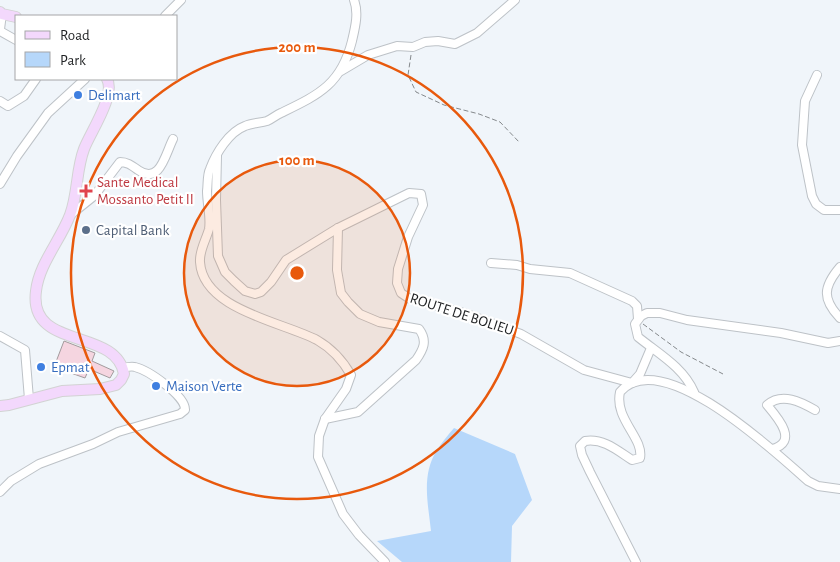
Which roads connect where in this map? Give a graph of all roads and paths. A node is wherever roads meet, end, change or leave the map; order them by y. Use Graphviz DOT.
graph roads {
  1 [pos="181,0"];
  2 [pos="354,0"];
  3 [pos="516,0"];
  4 [pos="1,13"];
  5 [pos="166,15"];
  6 [pos="15,17"];
  7 [pos="0,30"];
  8 [pos="15,39"];
  9 [pos="413,47"];
  10 [pos="340,71"];
  11 [pos="817,75"];
  12 [pos="35,80"];
  13 [pos="84,80"];
  14 [pos="110,80"];
  15 [pos="0,101"];
  16 [pos="173,139"];
  17 [pos="520,142"];
  18 [pos="218,153"];
  19 [pos="0,184"];
  20 [pos="840,210"];
  21 [pos="69,216"];
  22 [pos="338,228"];
  23 [pos="491,263"];
  24 [pos="840,267"];
  25 [pos="840,318"];
  26 [pos="638,319"];
  27 [pos="0,336"];
  28 [pos="840,342"];
  29 [pos="651,348"];
  30 [pos="123,368"];
  31 [pos="723,374"];
  32 [pos="632,383"];
  33 [pos="694,392"];
  34 [pos="29,399"];
  35 [pos="0,406"];
  36 [pos="815,410"];
  37 [pos="325,419"];
  38 [pos="772,449"];
  39 [pos="840,489"];
  40 [pos="0,492"];
  41 [pos="385,562"];
  42 [pos="636,562"];
  1 -- 5 [label="street"];
  2 -- 10 [label="street"];
  3 -- 9 [label="street"];
  4 -- 6 [label="main road"];
  4 -- 7 [label="street"];
  7 -- 8 [label="street"];
  9 -- 10 [label="street"];
  9 -- 17 [label="path"];
  10 -- 18 [label="street"];
  11 -- 20 [label="street"];
  12 -- 15 [label="street"];
  13 -- 19 [label="street"];
  14 -- 21 [label="main road"];
  16 -- 21 [label="street"];
  18 -- 22 [label="street, ROUTE DE BOLIEU"];
  18 -- 37 [label="street"];
  21 -- 30 [label="main road"];
  22 -- 32 [label="street, ROUTE DE BOLIEU"];
  22 -- 37 [label="street"];
  23 -- 26 [label="street"];
  24 -- 25 [label="street"];
  26 -- 28 [label="street"];
  26 -- 29 [label="street"];
  26 -- 31 [label="path"];
  27 -- 34 [label="street"];
  29 -- 32 [label="street"];
  29 -- 33 [label="street"];
  30 -- 34 [label="main road"];
  30 -- 40 [label="street"];
  32 -- 33 [label="street"];
  32 -- 42 [label="street"];
  33 -- 38 [label="street"];
  34 -- 35 [label="main road"];
  36 -- 38 [label="street"];
  37 -- 41 [label="street"];
  38 -- 39 [label="street"];
}
